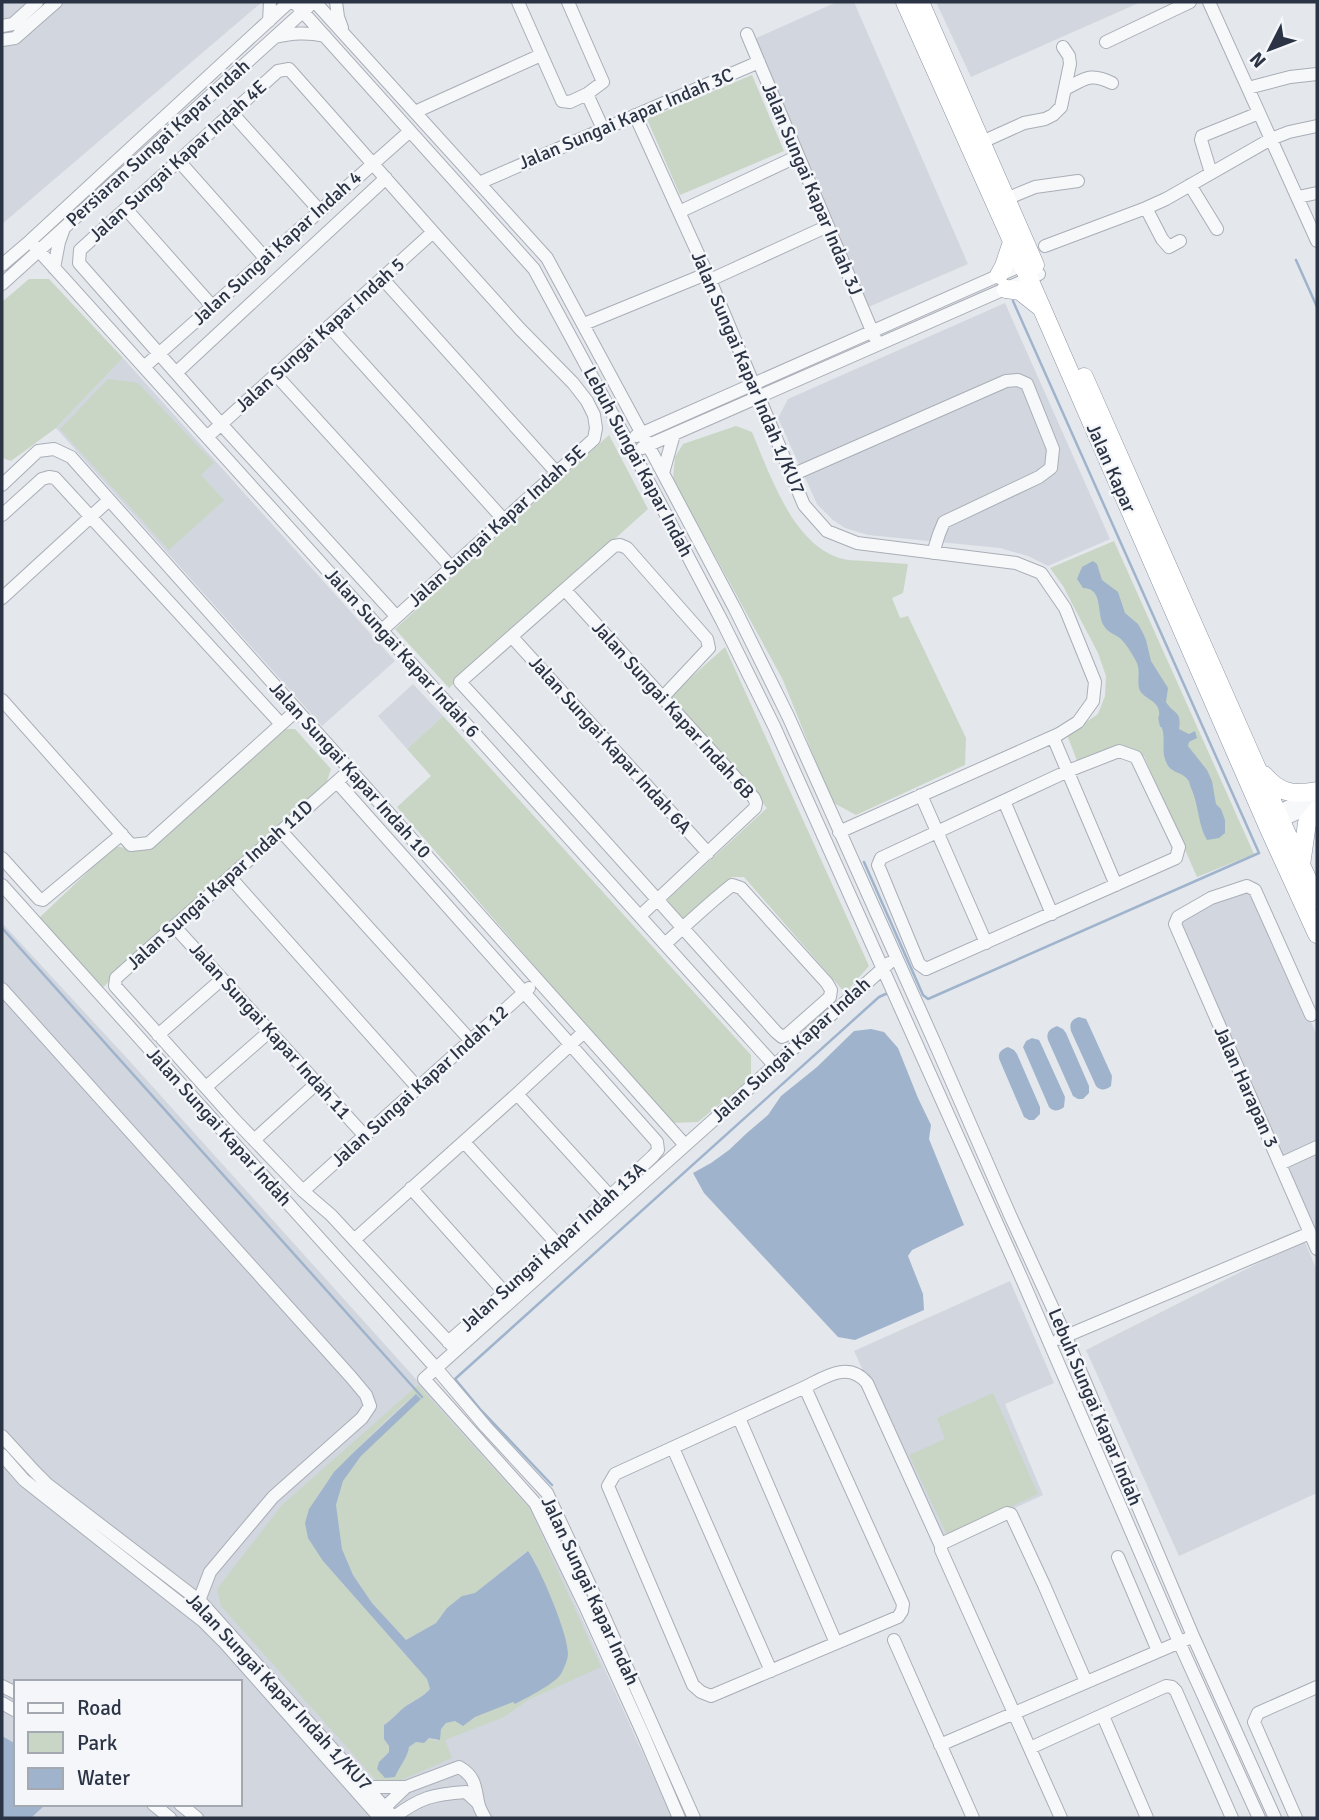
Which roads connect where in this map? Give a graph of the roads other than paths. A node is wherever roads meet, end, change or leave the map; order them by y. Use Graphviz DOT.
graph roads {
  1 [pos="37,2"];
  2 [pos="56,2"];
  3 [pos="270,2"];
  4 [pos="314,2"];
  5 [pos="336,2"];
  6 [pos="518,2"];
  7 [pos="568,2"];
  8 [pos="905,2"];
  9 [pos="920,2"];
  10 [pos="1191,2"];
  11 [pos="1209,2"];
  12 [pos="295,5"];
  13 [pos="269,21"];
  14 [pos="2,26"];
  15 [pos="345,34"];
  16 [pos="747,34"];
  17 [pos="326,37"];
  18 [pos="273,38"];
  19 [pos="2,40"];
  20 [pos="1106,42"];
  21 [pos="1063,47"];
  22 [pos="541,55"];
  23 [pos="758,62"];
  24 [pos="1317,74"];
  25 [pos="1112,83"];
  26 [pos="1248,88"];
  27 [pos="1065,89"];
  28 [pos="587,94"];
  29 [pos="415,112"];
  30 [pos="232,113"];
  31 [pos="1259,113"];
  32 [pos="635,115"];
  33 [pos="1317,126"];
  34 [pos="603,129"];
  35 [pos="410,131"];
  36 [pos="1271,139"];
  37 [pos="982,142"];
  38 [pos="798,156"];
  39 [pos="178,160"];
  40 [pos="373,163"];
  41 [pos="1211,173"];
  42 [pos="386,178"];
  43 [pos="1077,181"];
  44 [pos="479,183"];
  45 [pos="1190,185"];
  46 [pos="1317,193"];
  47 [pos="1298,197"];
  48 [pos="1006,199"];
  49 [pos="1146,208"];
  50 [pos="125,209"];
  51 [pos="320,211"];
  52 [pos="679,212"];
  53 [pos="828,226"];
  54 [pos="64,229"];
  55 [pos="1217,229"];
  56 [pos="433,232"];
  57 [pos="1180,241"];
  58 [pos="1317,241"];
  59 [pos="1012,242"];
  60 [pos="34,246"];
  61 [pos="265,258"];
  62 [pos="2,265"];
  63 [pos="1034,265"];
  64 [pos="54,268"];
  65 [pos="19,269"];
  66 [pos="708,277"];
  67 [pos="382,278"];
  68 [pos="1002,282"];
  69 [pos="2,284"];
  70 [pos="212,306"];
  71 [pos="1041,308"];
  72 [pos="584,324"];
  73 [pos="329,326"];
  74 [pos="872,331"];
  75 [pos="878,345"];
  76 [pos="160,353"];
  77 [pos="144,367"];
  78 [pos="177,372"];
  79 [pos="276,375"];
  80 [pos="753,384"];
  81 [pos="759,398"];
  82 [pos="630,411"];
  83 [pos="221,424"];
  84 [pos="670,428"];
  85 [pos="207,437"];
  86 [pos="645,439"];
  87 [pos="629,446"];
  88 [pos="557,472"];
  89 [pos="663,473"];
  90 [pos="792,475"];
  91 [pos="2,485"];
  92 [pos="109,500"];
  93 [pos="2,515"];
  94 [pos="90,517"];
  95 [pos="504,520"];
  96 [pos="933,553"];
  97 [pos="452,567"];
  98 [pos="565,590"];
  99 [pos="2,598"];
  100 [pos="396,616"];
  101 [pos="382,630"];
  102 [pos="512,637"];
  103 [pos="460,682"];
  104 [pos="663,696"];
  105 [pos="443,697"];
  106 [pos="2,700"];
  107 [pos="297,710"];
  108 [pos="281,724"];
  109 [pos="1053,737"];
  110 [pos="1255,764"];
  111 [pos="350,770"];
  112 [pos="1068,771"];
  113 [pos="337,782"];
  114 [pos="1317,792"];
  115 [pos="921,795"];
  116 [pos="1004,801"];
  117 [pos="1317,804"];
  118 [pos="1317,810"];
  119 [pos="1272,819"];
  120 [pos="281,831"];
  121 [pos="937,831"];
  122 [pos="839,832"];
  123 [pos="122,834"];
  124 [pos="708,853"];
  125 [pos="2,858"];
  126 [pos="1301,865"];
  127 [pos="230,877"];
  128 [pos="2,885"];
  129 [pos="1116,885"];
  130 [pos="657,900"];
  131 [pos="1317,900"];
  132 [pos="1052,914"];
  133 [pos="640,916"];
  134 [pos="174,926"];
  135 [pos="682,928"];
  136 [pos="1317,934"];
  137 [pos="986,943"];
  138 [pos="665,944"];
  139 [pos="896,958"];
  140 [pos="883,968"];
  141 [pos="222,979"];
  142 [pos="538,980"];
  143 [pos="2,989"];
  144 [pos="524,992"];
  145 [pos="1314,1021"];
  146 [pos="270,1031"];
  147 [pos="584,1031"];
  148 [pos="158,1035"];
  149 [pos="471,1041"];
  150 [pos="571,1044"];
  151 [pos="774,1065"];
  152 [pos="317,1083"];
  153 [pos="206,1087"];
  154 [pos="418,1088"];
  155 [pos="517,1094"];
  156 [pos="365,1136"];
  157 [pos="254,1140"];
  158 [pos="464,1142"];
  159 [pos="685,1145"];
  160 [pos="1317,1147"];
  161 [pos="1280,1164"];
  162 [pos="411,1188"];
  163 [pos="303,1191"];
  164 [pos="610,1196"];
  165 [pos="1017,1229"];
  166 [pos="1310,1233"];
  167 [pos="354,1240"];
  168 [pos="558,1245"];
  169 [pos="1317,1250"];
  170 [pos="1021,1277"];
  171 [pos="505,1293"];
  172 [pos="1066,1337"];
  173 [pos="1050,1343"];
  174 [pos="452,1346"];
  175 [pos="443,1377"];
  176 [pos="803,1388"];
  177 [pos="738,1418"];
  178 [pos="2,1436"];
  179 [pos="673,1448"];
  180 [pos="2,1455"];
  181 [pos="941,1546"];
  182 [pos="1118,1557"];
  183 [pos="210,1573"];
  184 [pos="181,1589"];
  185 [pos="201,1602"];
  186 [pos="1193,1636"];
  187 [pos="894,1640"];
  188 [pos="1180,1642"];
  189 [pos="836,1643"];
  190 [pos="1158,1651"];
  191 [pos="771,1671"];
  192 [pos="1086,1682"];
  193 [pos="1317,1689"];
  194 [pos="1015,1712"];
  195 [pos="1102,1716"];
  196 [pos="940,1745"];
  197 [pos="1030,1748"];
  198 [pos="406,1787"];
  199 [pos="360,1788"];
  200 [pos="478,1803"];
  201 [pos="155,1806"];
  202 [pos="182,1806"];
  203 [pos="383,1816"];
  204 [pos="170,1818"];
  205 [pos="197,1818"];
  206 [pos="362,1818"];
  207 [pos="485,1818"];
  208 [pos="680,1818"];
  209 [pos="694,1818"];
  210 [pos="973,1818"];
  211 [pos="1061,1818"];
  212 [pos="1147,1818"];
  213 [pos="1232,1818"];
  214 [pos="1259,1818"];
  215 [pos="1275,1818"];
  216 [pos="1296,1818"];
  1 -- 14 [label="street"];
  2 -- 19 [label="street"];
  3 -- 13 [label="street"];
  4 -- 12 [label="street, Persiaran Sungai Kapar Indah"];
  4 -- 15 [label="street, Lebuh Sungai Kapar Indah"];
  5 -- 15 [label="street"];
  6 -- 22 [label="street"];
  7 -- 28 [label="street"];
  8 -- 59 [label="highway, Jalan Kapar"];
  9 -- 37 [label="highway, Jalan Kapar"];
  10 -- 20 [label="street"];
  11 -- 26 [label="street"];
  12 -- 13 [label="street, Persiaran Sungai Kapar Indah"];
  12 -- 17 [label="street, Lebuh Sungai Kapar Indah"];
  12 -- 18 [label="street, Persiaran Sungai Kapar Indah"];
  13 -- 60 [label="street, Persiaran Sungai Kapar Indah"];
  15 -- 29 [label="street, Lebuh Sungai Kapar Indah"];
  16 -- 23 [label="street, Jalan Sungai Kapar Indah 3J"];
  17 -- 18 [label="street"];
  17 -- 35 [label="street, Lebuh Sungai Kapar Indah"];
  18 -- 54 [label="street, Persiaran Sungai Kapar Indah"];
  21 -- 27 [label="street"];
  22 -- 28 [label="street"];
  22 -- 29 [label="street"];
  23 -- 32 [label="street, Jalan Sungai Kapar Indah 3C"];
  23 -- 38 [label="street, Jalan Sungai Kapar Indah 3J"];
  24 -- 26 [label="street"];
  25 -- 27 [label="street"];
  26 -- 31 [label="street"];
  27 -- 37 [label="street"];
  28 -- 34 [label="street"];
  29 -- 44 [label="street, Lebuh Sungai Kapar Indah"];
  30 -- 39 [label="street, Jalan Sungai Kapar Indah 4E"];
  30 -- 40 [label="street, Jalan Sungai Kapar Indah 4E"];
  30 -- 51 [label="street"];
  31 -- 36 [label="street"];
  31 -- 41 [label="street"];
  32 -- 34 [label="street, Jalan Sungai Kapar Indah 3C"];
  32 -- 52 [label="street, Jalan Sungai Kapar Indah 1/KU7"];
  33 -- 36 [label="street"];
  34 -- 44 [label="street, Jalan Sungai Kapar Indah 3C"];
  35 -- 40 [label="street, Jalan Sungai Kapar Indah 4"];
  35 -- 87 [label="street, Lebuh Sungai Kapar Indah"];
  36 -- 41 [label="street"];
  36 -- 47 [label="street"];
  37 -- 48 [label="highway, Jalan Kapar"];
  38 -- 52 [label="street"];
  38 -- 53 [label="street, Jalan Sungai Kapar Indah 3J"];
  39 -- 50 [label="street, Jalan Sungai Kapar Indah 4E"];
  39 -- 61 [label="street"];
  40 -- 42 [label="street, Jalan Sungai Kapar Indah 5E"];
  40 -- 51 [label="street, Jalan Sungai Kapar Indah 4"];
  41 -- 45 [label="street"];
  42 -- 56 [label="street, Jalan Sungai Kapar Indah 5E"];
  42 -- 78 [label="street, Jalan Sungai Kapar Indah 4"];
  43 -- 48 [label="street"];
  44 -- 72 [label="street, Lebuh Sungai Kapar Indah"];
  45 -- 49 [label="street"];
  45 -- 55 [label="street"];
  46 -- 47 [label="street"];
  47 -- 58 [label="street"];
  48 -- 63 [label="highway, Jalan Kapar"];
  49 -- 57 [label="street"];
  49 -- 63 [label="street"];
  50 -- 70 [label="street"];
  50 -- 76 [label="street, Jalan Sungai Kapar Indah 4E"];
  51 -- 61 [label="street, Jalan Sungai Kapar Indah 4"];
  52 -- 66 [label="street, Jalan Sungai Kapar Indah 1/KU7"];
  53 -- 66 [label="street"];
  53 -- 74 [label="street, Jalan Sungai Kapar Indah 3J"];
  54 -- 60 [label="street, Persiaran Sungai Kapar Indah"];
  54 -- 64 [label="street"];
  56 -- 67 [label="street, Jalan Sungai Kapar Indah 5"];
  56 -- 88 [label="street, Jalan Sungai Kapar Indah 5E"];
  59 -- 63 [label="highway, Jalan Kapar"];
  59 -- 68 [label="highway"];
  60 -- 62 [label="street, Persiaran Sungai Kapar Indah"];
  60 -- 64 [label="street, Jalan Sungai Kapar Indah 6"];
  60 -- 65 [label="street, Persiaran Sungai Kapar Indah"];
  61 -- 70 [label="street, Jalan Sungai Kapar Indah 4"];
  63 -- 68 [label="street"];
  63 -- 71 [label="highway, Jalan Kapar"];
  63 -- 110 [label="highway, Jalan Kapar"];
  64 -- 65 [label="street"];
  64 -- 77 [label="street, Jalan Sungai Kapar Indah 6"];
  65 -- 69 [label="street, Persiaran Sungai Kapar Indah"];
  66 -- 72 [label="street"];
  66 -- 80 [label="street, Jalan Sungai Kapar Indah 1/KU7"];
  67 -- 73 [label="street, Jalan Sungai Kapar Indah 5"];
  67 -- 88 [label="street"];
  68 -- 71 [label="highway"];
  68 -- 74 [label="street"];
  68 -- 75 [label="street"];
  70 -- 76 [label="street, Jalan Sungai Kapar Indah 4"];
  71 -- 119 [label="highway, Jalan Kapar"];
  72 -- 82 [label="street, Lebuh Sungai Kapar Indah"];
  73 -- 79 [label="street, Jalan Sungai Kapar Indah 5"];
  73 -- 95 [label="street"];
  74 -- 75 [label="street, Jalan Sungai Kapar Indah 3J"];
  74 -- 80 [label="street"];
  75 -- 81 [label="street"];
  76 -- 77 [label="street, Jalan Sungai Kapar Indah 4"];
  76 -- 78 [label="street"];
  77 -- 85 [label="street, Jalan Sungai Kapar Indah 6"];
  78 -- 83 [label="street"];
  79 -- 83 [label="street, Jalan Sungai Kapar Indah 5"];
  79 -- 97 [label="street"];
  80 -- 81 [label="street, Jalan Sungai Kapar Indah 1/KU7"];
  80 -- 84 [label="street"];
  81 -- 84 [label="street"];
  81 -- 90 [label="street, Jalan Sungai Kapar Indah 1/KU7"];
  82 -- 84 [label="street"];
  82 -- 86 [label="street, Lebuh Sungai Kapar Indah"];
  83 -- 85 [label="street, Jalan Sungai Kapar Indah 5"];
  83 -- 100 [label="street"];
  84 -- 86 [label="street"];
  84 -- 89 [label="street"];
  85 -- 101 [label="street, Jalan Sungai Kapar Indah 6"];
  86 -- 87 [label="street"];
  86 -- 89 [label="street, Lebuh Sungai Kapar Indah"];
  87 -- 140 [label="street, Lebuh Sungai Kapar Indah"];
  88 -- 95 [label="street, Jalan Sungai Kapar Indah 5E"];
  89 -- 122 [label="street, Lebuh Sungai Kapar Indah"];
  90 -- 96 [label="street, Jalan Sungai Kapar Indah 1/KU7"];
  90 -- 96 [label="street"];
  91 -- 92 [label="street, Jalan Sungai Kapar Indah 10"];
  92 -- 94 [label="street"];
  92 -- 107 [label="street, Jalan Sungai Kapar Indah 10"];
  93 -- 94 [label="street"];
  94 -- 99 [label="street"];
  94 -- 108 [label="street"];
  95 -- 97 [label="street, Jalan Sungai Kapar Indah 5E"];
  96 -- 109 [label="street, Jalan Sungai Kapar Indah 1/KU7"];
  97 -- 100 [label="street, Jalan Sungai Kapar Indah 5E"];
  98 -- 102 [label="street, Jalan Sungai Kapar Indah 6"];
  98 -- 104 [label="street, Jalan Sungai Kapar Indah 6B"];
  98 -- 104 [label="street, Jalan Sungai Kapar Indah 6"];
  100 -- 101 [label="street, Jalan Sungai Kapar Indah 5E"];
  101 -- 105 [label="street, Jalan Sungai Kapar Indah 6"];
  102 -- 103 [label="street, Jalan Sungai Kapar Indah 6"];
  102 -- 124 [label="street, Jalan Sungai Kapar Indah 6A"];
  103 -- 105 [label="street"];
  103 -- 130 [label="street, Jalan Sungai Kapar Indah 6"];
  104 -- 124 [label="street, Jalan Sungai Kapar Indah 6B"];
  105 -- 133 [label="street, Jalan Sungai Kapar Indah 6"];
  106 -- 123 [label="street"];
  107 -- 108 [label="street"];
  107 -- 111 [label="street, Jalan Sungai Kapar Indah 10"];
  108 -- 123 [label="street"];
  109 -- 112 [label="street"];
  109 -- 115 [label="street, Jalan Sungai Kapar Indah 1/KU7"];
  110 -- 114 [label="highway"];
  110 -- 119 [label="highway, Jalan Kapar"];
  111 -- 113 [label="street, Jalan Sungai Kapar Indah 11D"];
  111 -- 142 [label="street, Jalan Sungai Kapar Indah 10"];
  112 -- 116 [label="street"];
  112 -- 129 [label="street"];
  112 -- 129 [label="street"];
  113 -- 120 [label="street, Jalan Sungai Kapar Indah 11D"];
  113 -- 144 [label="street, Jalan Sungai Kapar Indah 13A"];
  114 -- 119 [label="street"];
  115 -- 121 [label="street"];
  115 -- 122 [label="street, Jalan Sungai Kapar Indah 1/KU7"];
  116 -- 121 [label="street"];
  116 -- 132 [label="street"];
  117 -- 119 [label="street"];
  118 -- 126 [label="highway"];
  119 -- 126 [label="highway, Jalan Kapar"];
  119 -- 136 [label="highway, Jalan Kapar"];
  120 -- 127 [label="street, Jalan Sungai Kapar Indah 11D"];
  120 -- 149 [label="street"];
  121 -- 137 [label="street"];
  121 -- 137 [label="street"];
  122 -- 139 [label="street, Lebuh Sungai Kapar Indah"];
  123 -- 125 [label="street"];
  124 -- 130 [label="street, Jalan Sungai Kapar Indah 6B"];
  126 -- 131 [label="highway, Jalan Kapar"];
  127 -- 134 [label="street, Jalan Sungai Kapar Indah 11D"];
  127 -- 154 [label="street"];
  128 -- 175 [label="street, Jalan Sungai Kapar Indah"];
  129 -- 132 [label="street"];
  130 -- 133 [label="street, Jalan Sungai Kapar Indah 6B"];
  130 -- 135 [label="street, Jalan Sungai Kapar Indah 6"];
  132 -- 137 [label="street"];
  133 -- 138 [label="street, Jalan Sungai Kapar Indah 6"];
  134 -- 141 [label="street, Jalan Sungai Kapar Indah 11"];
  134 -- 148 [label="street, Jalan Sungai Kapar Indah 11D"];
  135 -- 135 [label="street, Jalan Sungai Kapar Indah 6"];
  135 -- 138 [label="street"];
  138 -- 151 [label="street, Jalan Sungai Kapar Indah 6"];
  139 -- 140 [label="street, Jalan Sungai Kapar Indah"];
  139 -- 165 [label="street, Lebuh Sungai Kapar Indah"];
  140 -- 151 [label="street, Jalan Sungai Kapar Indah"];
  140 -- 170 [label="street, Lebuh Sungai Kapar Indah"];
  141 -- 146 [label="street, Jalan Sungai Kapar Indah 11"];
  141 -- 148 [label="street"];
  142 -- 144 [label="street, Jalan Sungai Kapar Indah 12"];
  142 -- 147 [label="street, Jalan Sungai Kapar Indah 10"];
  143 -- 183 [label="street"];
  144 -- 149 [label="street, Jalan Sungai Kapar Indah 12"];
  144 -- 150 [label="street, Jalan Sungai Kapar Indah 13A"];
  145 -- 161 [label="street, Jalan Harapan 3"];
  146 -- 152 [label="street, Jalan Sungai Kapar Indah 11"];
  146 -- 153 [label="street"];
  147 -- 150 [label="street"];
  147 -- 159 [label="street, Jalan Sungai Kapar Indah 10"];
  148 -- 153 [label="street, Jalan Sungai Kapar Indah 11D"];
  149 -- 154 [label="street, Jalan Sungai Kapar Indah 12"];
  150 -- 155 [label="street"];
  150 -- 164 [label="street, Jalan Sungai Kapar Indah 13A"];
  151 -- 159 [label="street, Jalan Sungai Kapar Indah"];
  152 -- 156 [label="street, Jalan Sungai Kapar Indah 11"];
  152 -- 157 [label="street"];
  153 -- 157 [label="street, Jalan Sungai Kapar Indah 11D"];
  154 -- 156 [label="street, Jalan Sungai Kapar Indah 12"];
  155 -- 158 [label="street"];
  155 -- 164 [label="street"];
  156 -- 163 [label="street, Jalan Sungai Kapar Indah 12"];
  157 -- 163 [label="street, Jalan Sungai Kapar Indah 11D"];
  158 -- 162 [label="street"];
  158 -- 168 [label="street"];
  159 -- 174 [label="street, Jalan Sungai Kapar Indah"];
  160 -- 161 [label="street"];
  161 -- 166 [label="street, Jalan Harapan 3"];
  162 -- 167 [label="street"];
  162 -- 171 [label="street"];
  163 -- 167 [label="street, Jalan Sungai Kapar Indah 11D"];
  164 -- 168 [label="street, Jalan Sungai Kapar Indah 13A"];
  165 -- 170 [label="street"];
  165 -- 172 [label="street, Lebuh Sungai Kapar Indah"];
  166 -- 169 [label="street, Jalan Harapan 3"];
  166 -- 172 [label="street"];
  167 -- 174 [label="street, Jalan Sungai Kapar Indah 11D"];
  168 -- 171 [label="street, Jalan Sungai Kapar Indah 13A"];
  170 -- 173 [label="street, Lebuh Sungai Kapar Indah"];
  171 -- 174 [label="street, Jalan Sungai Kapar Indah 13A"];
  172 -- 173 [label="street"];
  172 -- 186 [label="street, Lebuh Sungai Kapar Indah"];
  173 -- 188 [label="street, Lebuh Sungai Kapar Indah"];
  174 -- 175 [label="street, Jalan Sungai Kapar Indah"];
  175 -- 208 [label="street, Jalan Sungai Kapar Indah"];
  175 -- 209 [label="street, Jalan Sungai Kapar Indah"];
  176 -- 177 [label="street"];
  176 -- 181 [label="street"];
  176 -- 189 [label="street"];
  177 -- 179 [label="street"];
  177 -- 189 [label="street"];
  178 -- 184 [label="street, Jalan Sungai Kapar Indah 1/KU7"];
  179 -- 191 [label="street"];
  179 -- 191 [label="street"];
  180 -- 184 [label="street, Jalan Sungai Kapar Indah 1/KU7"];
  181 -- 192 [label="street"];
  181 -- 194 [label="street"];
  182 -- 190 [label="street"];
  183 -- 184 [label="street"];
  183 -- 185 [label="street"];
  184 -- 185 [label="street, Jalan Sungai Kapar Indah 1/KU7"];
  184 -- 199 [label="street, Jalan Sungai Kapar Indah 1/KU7"];
  185 -- 199 [label="street, Jalan Sungai Kapar Indah 1/KU7"];
  186 -- 188 [label="street"];
  186 -- 215 [label="street, Lebuh Sungai Kapar Indah"];
  187 -- 196 [label="street"];
  188 -- 190 [label="street"];
  188 -- 214 [label="street, Lebuh Sungai Kapar Indah"];
  189 -- 191 [label="street"];
  190 -- 192 [label="street"];
  192 -- 194 [label="street"];
  193 -- 216 [label="street"];
  194 -- 196 [label="street"];
  194 -- 197 [label="street"];
  195 -- 197 [label="street"];
  195 -- 212 [label="street"];
  195 -- 213 [label="street"];
  196 -- 210 [label="street"];
  197 -- 211 [label="street"];
  198 -- 199 [label="street"];
  198 -- 200 [label="street"];
  198 -- 203 [label="street"];
  199 -- 203 [label="street, Jalan Sungai Kapar Indah 1/KU7"];
  199 -- 206 [label="street"];
  200 -- 203 [label="street"];
  200 -- 207 [label="street"];
  201 -- 204 [label="street"];
  202 -- 205 [label="street"];
}
